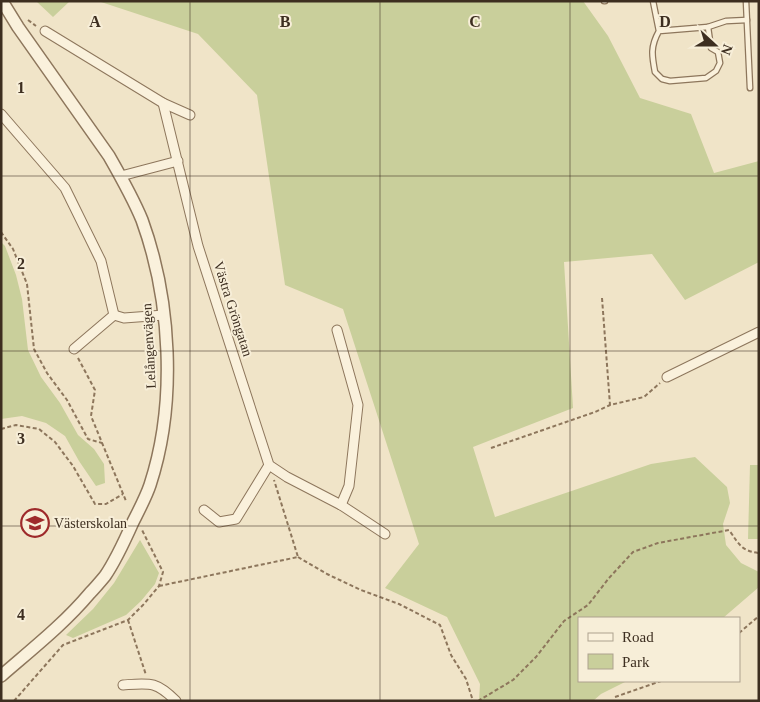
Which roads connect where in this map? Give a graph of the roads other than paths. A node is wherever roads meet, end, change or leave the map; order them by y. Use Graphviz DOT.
graph roads {
  1 [pos="2,1"];
  2 [pos="653,1"];
  3 [pos="746,1"];
  4 [pos="747,20"];
  5 [pos="708,27"];
  6 [pos="45,31"];
  7 [pos="658,31"];
  8 [pos="750,88"];
  9 [pos="163,103"];
  10 [pos="1,114"];
  11 [pos="190,115"];
  12 [pos="178,161"];
  13 [pos="121,176"];
  14 [pos="114,314"];
  15 [pos="164,315"];
  16 [pos="337,330"];
  17 [pos="759,332"];
  18 [pos="74,349"];
  19 [pos="667,377"];
  20 [pos="269,465"];
  21 [pos="341,505"];
  22 [pos="204,510"];
  23 [pos="385,534"];
  24 [pos="1,676"];
  25 [pos="123,685"];
  26 [pos="176,701"];
  1 -- 13 [label="street, Lelångenvägen"];
  2 -- 7 [label="lane"];
  3 -- 4 [label="lane"];
  4 -- 5 [label="lane"];
  4 -- 8 [label="lane"];
  5 -- 7 [label="lane"];
  5 -- 7 [label="lane"];
  6 -- 9 [label="street"];
  9 -- 11 [label="street"];
  9 -- 12 [label="street, Västra Gröngatan"];
  10 -- 14 [label="street"];
  12 -- 13 [label="street"];
  12 -- 20 [label="street, Västra Gröngatan"];
  13 -- 15 [label="street, Lelångenvägen"];
  14 -- 15 [label="street"];
  14 -- 18 [label="street"];
  15 -- 24 [label="street, Lelångenvägen"];
  16 -- 21 [label="street"];
  17 -- 19 [label="street"];
  20 -- 21 [label="street"];
  20 -- 22 [label="street"];
  21 -- 23 [label="street"];
  25 -- 26 [label="street"];
}
